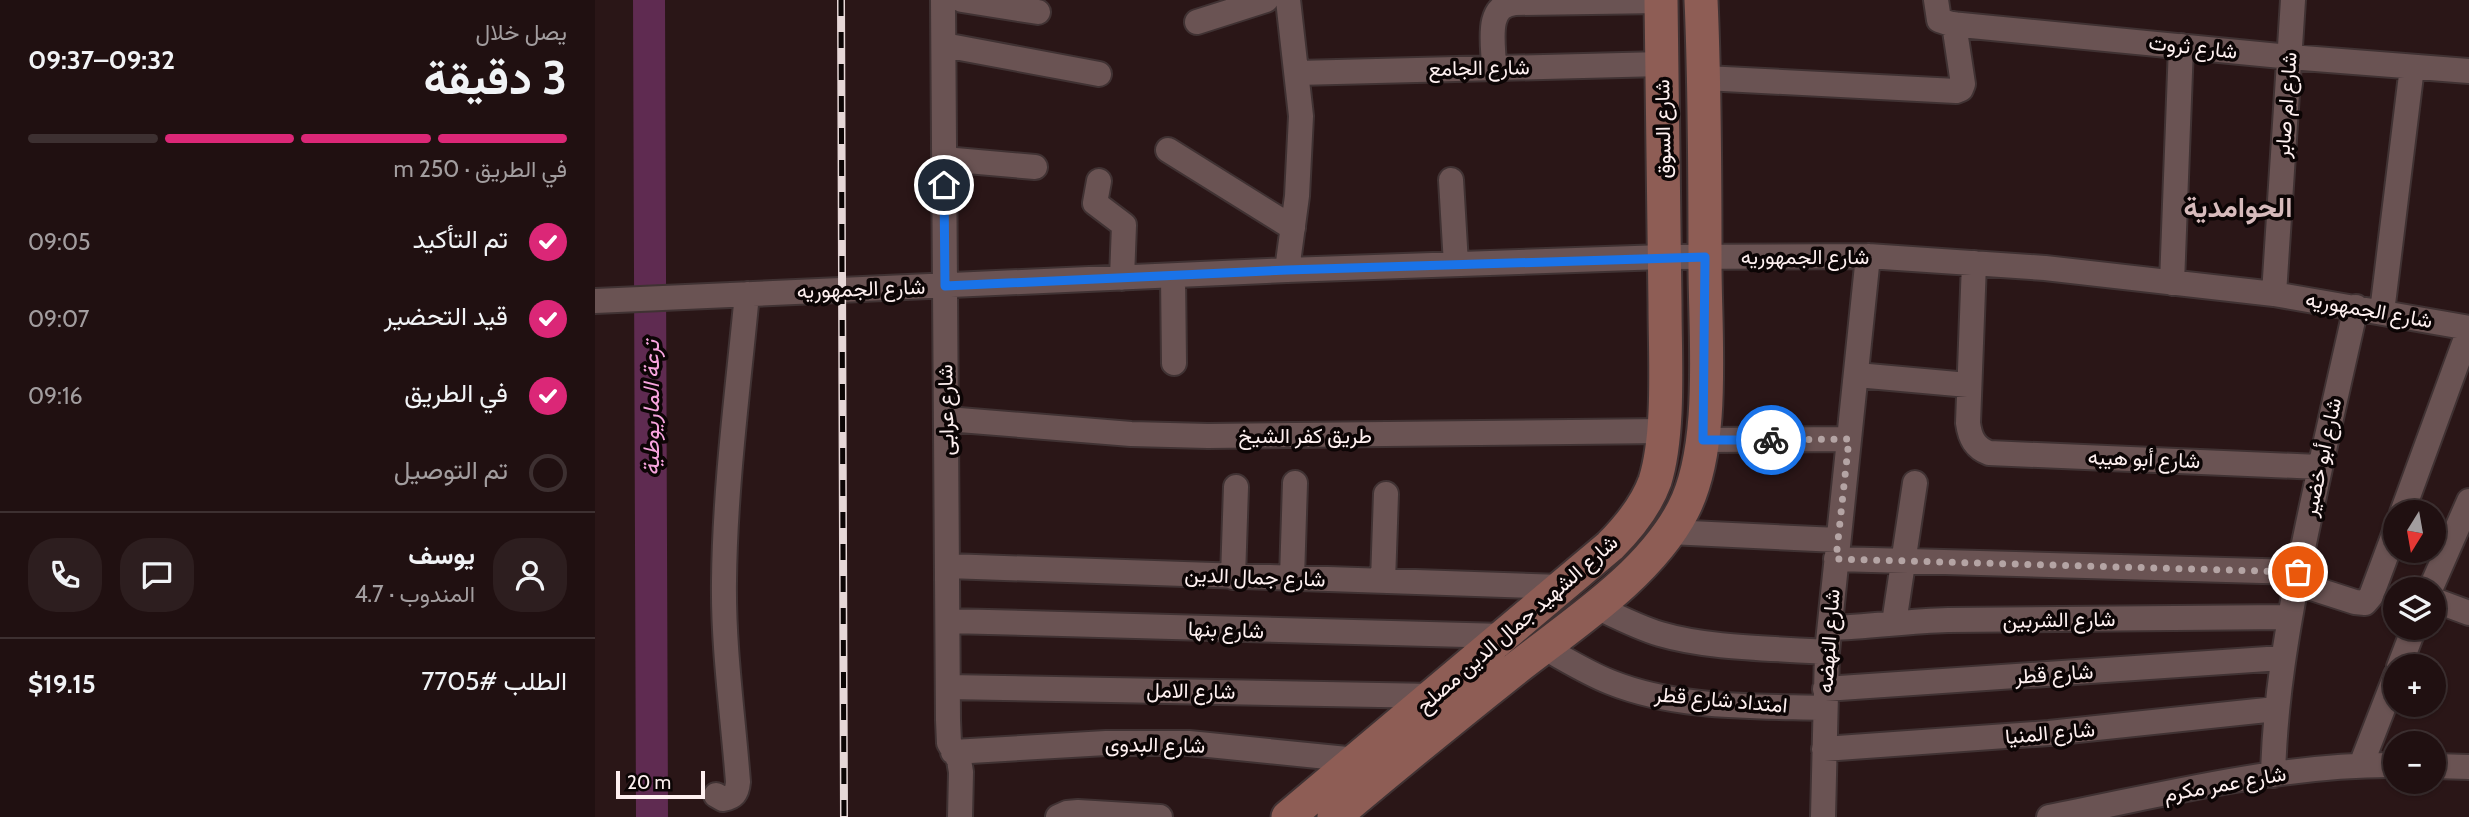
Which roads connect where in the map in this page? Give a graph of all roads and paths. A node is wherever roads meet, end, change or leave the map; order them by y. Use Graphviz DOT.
graph roads {
  1 [pos="943,0"];
  2 [pos="961,0"];
  3 [pos="1266,0"];
  4 [pos="1288,0"];
  5 [pos="1701,0"];
  6 [pos="1936,0"];
  7 [pos="2293,0"];
  8 [pos="1661,1"];
  9 [pos="1038,12"];
  10 [pos="1197,22"];
  11 [pos="1954,24"];
  12 [pos="944,45"];
  13 [pos="2181,46"];
  14 [pos="2290,57"];
  15 [pos="1662,64"];
  16 [pos="2412,67"];
  17 [pos="1494,68"];
  18 [pos="2469,71"];
  19 [pos="1297,73"];
  20 [pos="1099,74"];
  21 [pos="1705,78"];
  22 [pos="1168,150"];
  23 [pos="944,159"];
  24 [pos="1035,167"];
  25 [pos="1451,180"];
  26 [pos="1099,181"];
  27 [pos="1293,228"];
  28 [pos="1868,256"];
  29 [pos="1664,257"];
  30 [pos="1705,257"];
  31 [pos="1974,263"];
  32 [pos="1456,264"];
  33 [pos="1287,270"];
  34 [pos="1173,276"];
  35 [pos="1122,278"];
  36 [pos="2172,283"];
  37 [pos="945,286"];
  38 [pos="747,294"];
  39 [pos="2274,294"];
  40 [pos="606,301"];
  41 [pos="2356,307"];
  42 [pos="2382,312"];
  43 [pos="2469,329"];
  44 [pos="1174,363"];
  45 [pos="1857,375"];
  46 [pos="1968,385"];
  47 [pos="947,419"];
  48 [pos="1663,431"];
  49 [pos="1849,439"];
  50 [pos="1703,440"];
  51 [pos="2319,467"];
  52 [pos="1295,483"];
  53 [pos="1915,483"];
  54 [pos="1236,487"];
  55 [pos="1386,494"];
  56 [pos="2407,500"];
  57 [pos="2469,501"];
  58 [pos="1669,532"];
  59 [pos="1837,550"];
  60 [pos="1905,561"];
  61 [pos="2383,564"];
  62 [pos="948,566"];
  63 [pos="1233,577"];
  64 [pos="2436,577"];
  65 [pos="1292,578"];
  66 [pos="2297,578"];
  67 [pos="1383,582"];
  68 [pos="1562,587"];
  69 [pos="2446,604"];
  70 [pos="1595,606"];
  71 [pos="2469,613"];
  72 [pos="2290,617"];
  73 [pos="949,621"];
  74 [pos="1894,623"];
  75 [pos="1830,628"];
  76 [pos="1504,636"];
  77 [pos="1543,647"];
  78 [pos="1827,652"];
  79 [pos="2282,658"];
  80 [pos="948,687"];
  81 [pos="1434,696"];
  82 [pos="1825,699"];
  83 [pos="2276,709"];
  84 [pos="2383,709"];
  85 [pos="1824,749"];
  86 [pos="953,752"];
  87 [pos="1357,760"];
  88 [pos="2361,765"];
  89 [pos="2383,765"];
  90 [pos="2446,766"];
  91 [pos="2469,767"];
  92 [pos="2273,775"];
  93 [pos="716,795"];
  94 [pos="960,817"];
  95 [pos="1058,817"];
  96 [pos="1160,817"];
  97 [pos="1288,817"];
  98 [pos="1334,817"];
  99 [pos="1823,817"];
  100 [pos="2049,817"];
  1 -- 12 [label="street, شارع عرابى"];
  2 -- 9 [label="street"];
  3 -- 10 [label="street"];
  4 -- 19 [label="street"];
  5 -- 21 [label="street, شارع السوق"];
  6 -- 11 [label="street"];
  7 -- 14 [label="street, شارع ام صابر"];
  8 -- 15 [label="street, شارع السوق"];
  8 -- 17 [label="street"];
  11 -- 13 [label="street, شارع ثروت"];
  11 -- 21 [label="street"];
  12 -- 20 [label="street"];
  12 -- 23 [label="street, شارع عرابى"];
  13 -- 14 [label="street, شارع ثروت"];
  13 -- 36 [label="street"];
  14 -- 16 [label="street, شارع ثروت"];
  14 -- 39 [label="street, شارع ام صابر"];
  15 -- 17 [label="street, شارع الجامع"];
  15 -- 29 [label="street, شارع السوق"];
  16 -- 18 [label="street, شارع ثروت"];
  16 -- 42 [label="street"];
  17 -- 19 [label="street, شارع الجامع"];
  19 -- 27 [label="street"];
  21 -- 30 [label="street, شارع السوق"];
  22 -- 27 [label="street"];
  23 -- 24 [label="street"];
  23 -- 37 [label="street, شارع عرابى"];
  25 -- 32 [label="street"];
  26 -- 35 [label="street"];
  27 -- 33 [label="street"];
  28 -- 30 [label="street, شارع الجمهوريه"];
  28 -- 31 [label="street, شارع الجمهوريه"];
  28 -- 45 [label="street, شارع النهضه"];
  29 -- 30 [label="street, شارع الجمهوريه"];
  29 -- 32 [label="street, شارع الجمهوريه"];
  29 -- 48 [label="street, شارع الشهيد جمال الدين مصلح"];
  30 -- 50 [label="street, شارع الشهيد جمال الدين مصلح"];
  31 -- 36 [label="street, شارع الجمهوريه"];
  31 -- 46 [label="street"];
  32 -- 33 [label="street, شارع الجمهوريه"];
  33 -- 34 [label="street, شارع الجمهوريه"];
  34 -- 35 [label="street, شارع الجمهوريه"];
  34 -- 44 [label="street"];
  35 -- 37 [label="street, شارع الجمهوريه"];
  36 -- 39 [label="street, شارع الجمهوريه"];
  37 -- 38 [label="street, شارع الجمهوريه"];
  37 -- 47 [label="street, شارع عرابى"];
  38 -- 40 [label="street, شارع الجمهوريه"];
  38 -- 93 [label="street"];
  39 -- 41 [label="street, شارع الجمهوريه"];
  41 -- 42 [label="street, شارع الجمهوريه"];
  41 -- 51 [label="street, شارع أبو خضير"];
  42 -- 43 [label="street, شارع الجمهوريه"];
  43 -- 56 [label="street"];
  45 -- 46 [label="street"];
  45 -- 49 [label="street, شارع النهضه"];
  46 -- 51 [label="street, شارع أبو هيبه"];
  47 -- 48 [label="street, طريق كفر الشيخ"];
  47 -- 62 [label="street, شارع عرابى"];
  48 -- 68 [label="street, شارع الشهيد جمال الدين مصلح"];
  49 -- 50 [label="street"];
  49 -- 59 [label="street, شارع النهضه"];
  50 -- 58 [label="street, شارع الشهيد جمال الدين مصلح"];
  51 -- 66 [label="street, شارع أبو خضير"];
  52 -- 65 [label="street"];
  53 -- 60 [label="street"];
  54 -- 63 [label="street"];
  55 -- 67 [label="street"];
  57 -- 64 [label="street"];
  58 -- 59 [label="street"];
  58 -- 70 [label="street, شارع الشهيد جمال الدين مصلح"];
  59 -- 60 [label="street"];
  59 -- 75 [label="street, شارع النهضه"];
  60 -- 66 [label="street"];
  60 -- 74 [label="street"];
  61 -- 66 [label="street"];
  62 -- 63 [label="street, شارع جمال الدين"];
  62 -- 73 [label="street, شارع عرابى"];
  63 -- 65 [label="street, شارع جمال الدين"];
  65 -- 67 [label="street, شارع جمال الدين"];
  66 -- 72 [label="street, شارع أبو خضير"];
  67 -- 68 [label="street, شارع جمال الدين"];
  68 -- 76 [label="street, شارع الشهيد جمال الدين مصلح"];
  69 -- 71 [label="street"];
  70 -- 77 [label="street, شارع الشهيد جمال الدين مصلح"];
  70 -- 78 [label="street"];
  72 -- 74 [label="street, شارع الشربين"];
  72 -- 79 [label="street, شارع أبو خضير"];
  73 -- 76 [label="street, شارع بنها"];
  73 -- 80 [label="street, شارع عرابى"];
  74 -- 75 [label="street, شارع الشربين"];
  75 -- 78 [label="street, شارع النهضه"];
  76 -- 81 [label="street, شارع الشهيد جمال الدين مصلح"];
  77 -- 82 [label="street, امتداد شارع قطر"];
  77 -- 98 [label="street, شارع الشهيد جمال الدين مصلح"];
  78 -- 82 [label="street, شارع النهضه"];
  79 -- 82 [label="street, شارع قطر"];
  79 -- 83 [label="street, شارع أبو خضير"];
  80 -- 81 [label="street, شارع الامل"];
  80 -- 86 [label="street, شارع عرابى"];
  81 -- 87 [label="street, شارع الشهيد جمال الدين مصلح"];
  82 -- 85 [label="street, شارع النهضه"];
  83 -- 85 [label="street, شارع المنيا"];
  83 -- 92 [label="street, شارع أبو خضير"];
  84 -- 88 [label="street"];
  85 -- 99 [label="street, شارع النهضه"];
  86 -- 87 [label="street, شارع البدوى"];
  86 -- 94 [label="street, شارع عرابى"];
  87 -- 97 [label="street, شارع الشهيد جمال الدين مصلح"];
  88 -- 89 [label="street, شارع عمر مكرم"];
  88 -- 92 [label="street, شارع عمر مكرم"];
  90 -- 91 [label="street"];
  92 -- 100 [label="street, شارع عمر مكرم"];
  95 -- 96 [label="street"];
}
